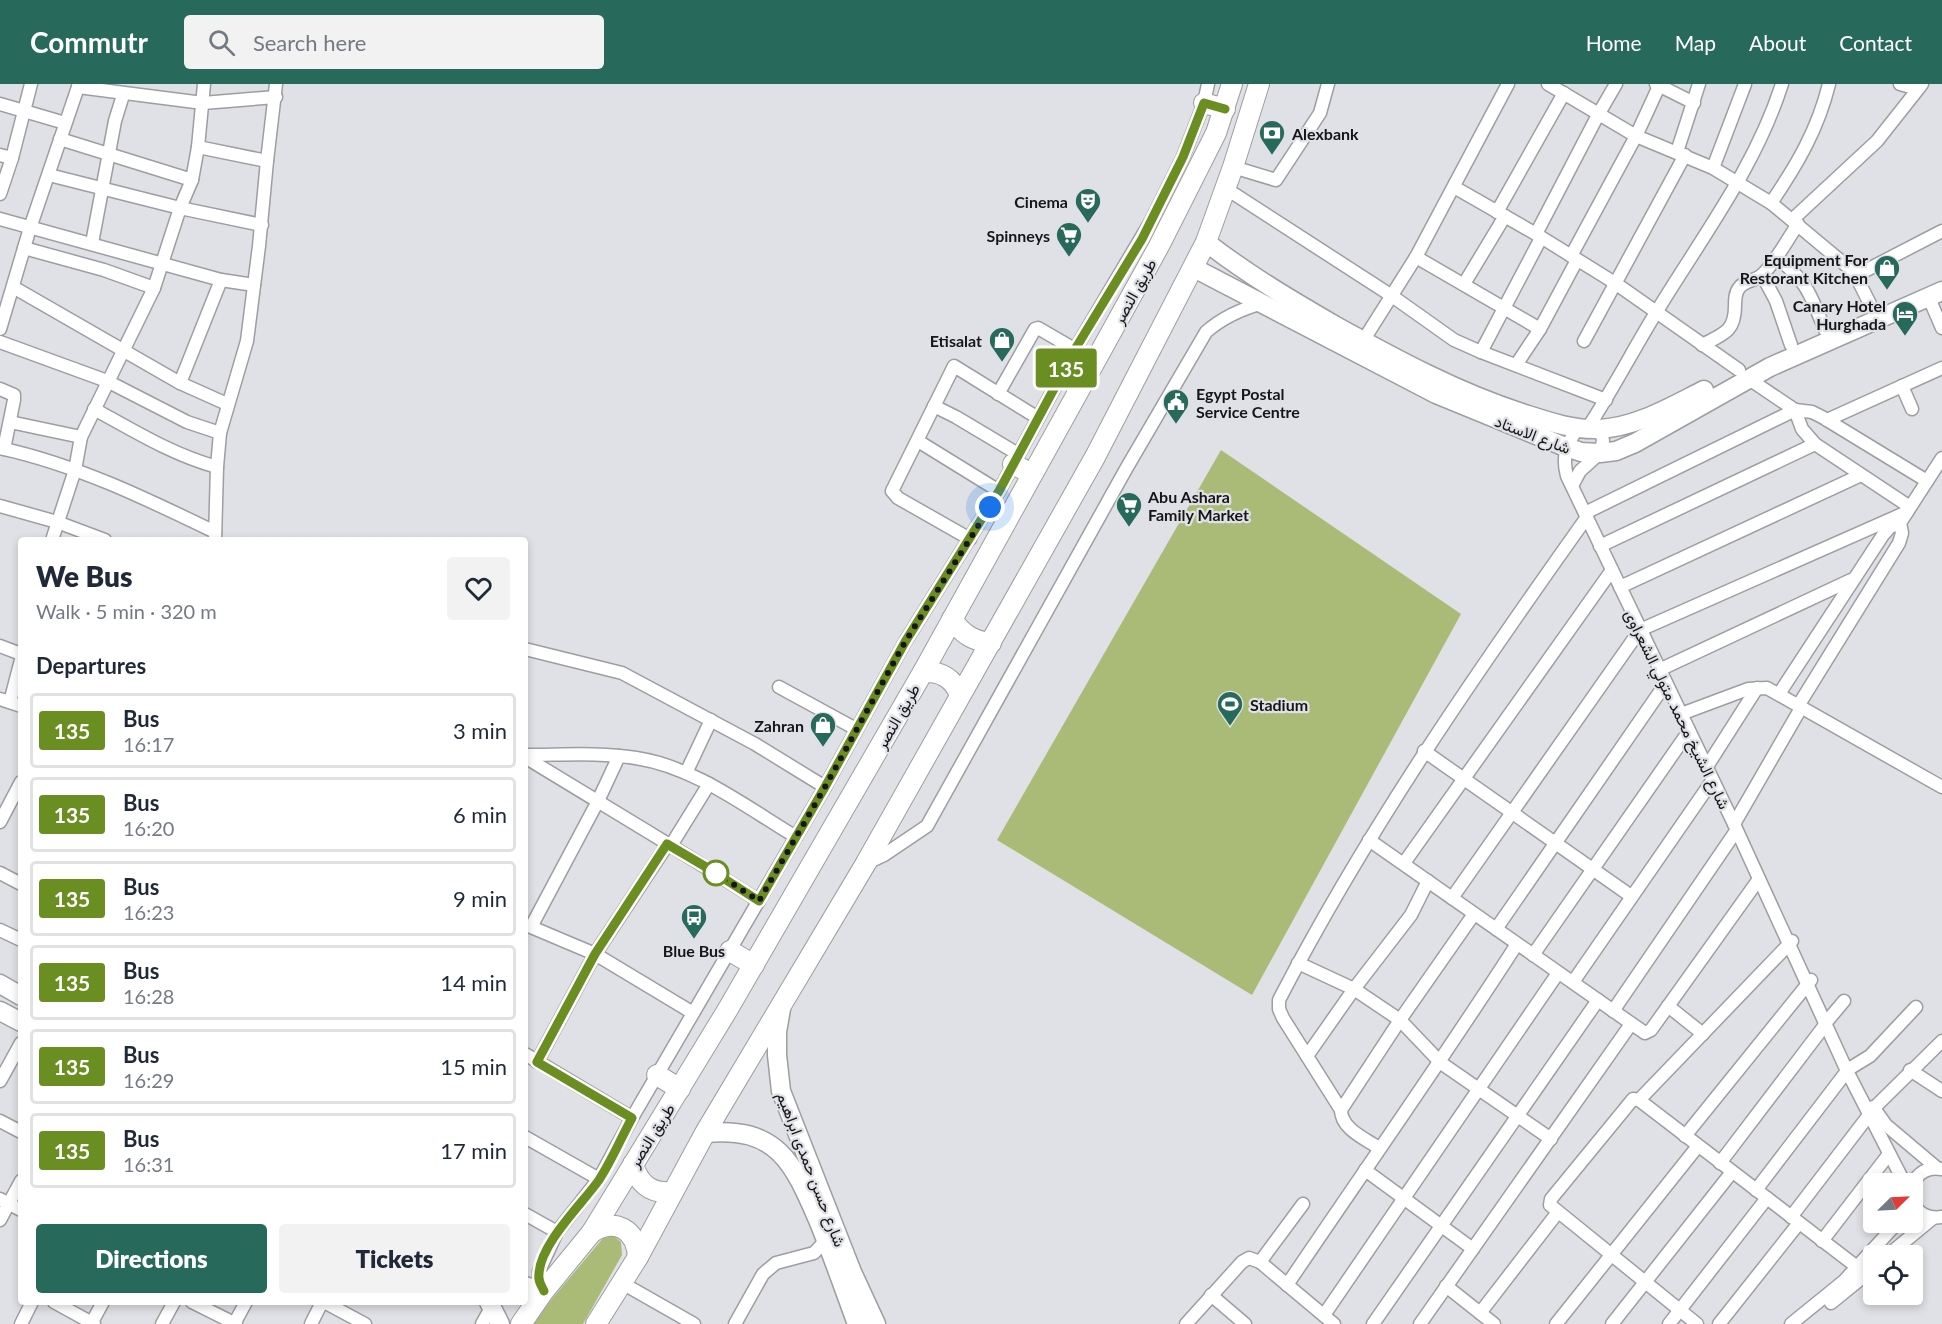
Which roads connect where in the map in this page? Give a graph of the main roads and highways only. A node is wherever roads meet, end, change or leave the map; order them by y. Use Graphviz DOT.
graph roads {
  1 [pos="1232,84"];
  2 [pos="1259,84"];
  3 [pos="1206,93"];
  4 [pos="1225,109"];
  5 [pos="1206,242"];
  6 [pos="1194,268"];
  7 [pos="1942,279"];
  8 [pos="1935,294"];
  9 [pos="1744,374"];
  10 [pos="1016,459"];
  11 [pos="1032,474"];
  12 [pos="952,619"];
  13 [pos="991,643"];
  14 [pos="922,672"];
  15 [pos="960,695"];
  16 [pos="730,951"];
  17 [pos="754,965"];
  18 [pos="0,984"];
  19 [pos="18,994"];
  20 [pos="781,1009"];
  21 [pos="0,1011"];
  22 [pos="18,1020"];
  23 [pos="657,1075"];
  24 [pos="680,1089"];
  25 [pos="705,1133"];
  26 [pos="633,1164"];
  27 [pos="673,1192"];
  28 [pos="592,1232"];
  29 [pos="638,1257"];
  30 [pos="846,1275"];
  31 [pos="537,1290"];
  32 [pos="491,1305"];
  33 [pos="500,1324"];
  34 [pos="521,1324"];
  35 [pos="596,1324"];
  36 [pos="857,1324"];
  37 [pos="876,1324"];
  1 -- 4 [label="main road, طريق النصر"];
  2 -- 5 [label="main road"];
  3 -- 4 [label="main road"];
  4 -- 11 [label="main road, طريق النصر"];
  5 -- 6 [label="main road"];
  5 -- 9 [label="main road, شارع الاستاد"];
  6 -- 9 [label="main road, شارع الاستاد"];
  6 -- 13 [label="main road"];
  7 -- 9 [label="main road, شارع الاستاد"];
  8 -- 9 [label="main road, شارع الاستاد"];
  10 -- 11 [label="main road"];
  11 -- 12 [label="main road, طريق النصر"];
  12 -- 13 [label="main road"];
  12 -- 14 [label="main road, طريق النصر"];
  13 -- 15 [label="main road"];
  14 -- 15 [label="main road"];
  14 -- 17 [label="main road, طريق النصر"];
  15 -- 20 [label="main road"];
  16 -- 17 [label="main road"];
  17 -- 24 [label="main road, طريق النصر"];
  18 -- 19 [label="main road"];
  20 -- 25 [label="main road"];
  20 -- 30 [label="main road, شارع حسن حمدى ابراهيم"];
  21 -- 22 [label="main road"];
  23 -- 24 [label="main road"];
  24 -- 26 [label="main road, طريق النصر"];
  25 -- 27 [label="main road"];
  25 -- 30 [label="main road, شارع حسن حمدى ابراهيم"];
  26 -- 27 [label="main road"];
  26 -- 28 [label="main road, طريق النصر"];
  27 -- 29 [label="main road"];
  28 -- 29 [label="main road"];
  28 -- 31 [label="main road, طريق النصر"];
  29 -- 35 [label="main road"];
  30 -- 36 [label="main road, شارع حسن حمدى ابراهيم"];
  30 -- 37 [label="main road, شارع حسن حمدى ابراهيم"];
  31 -- 34 [label="main road, طريق النصر"];
  32 -- 33 [label="main road"];
}
